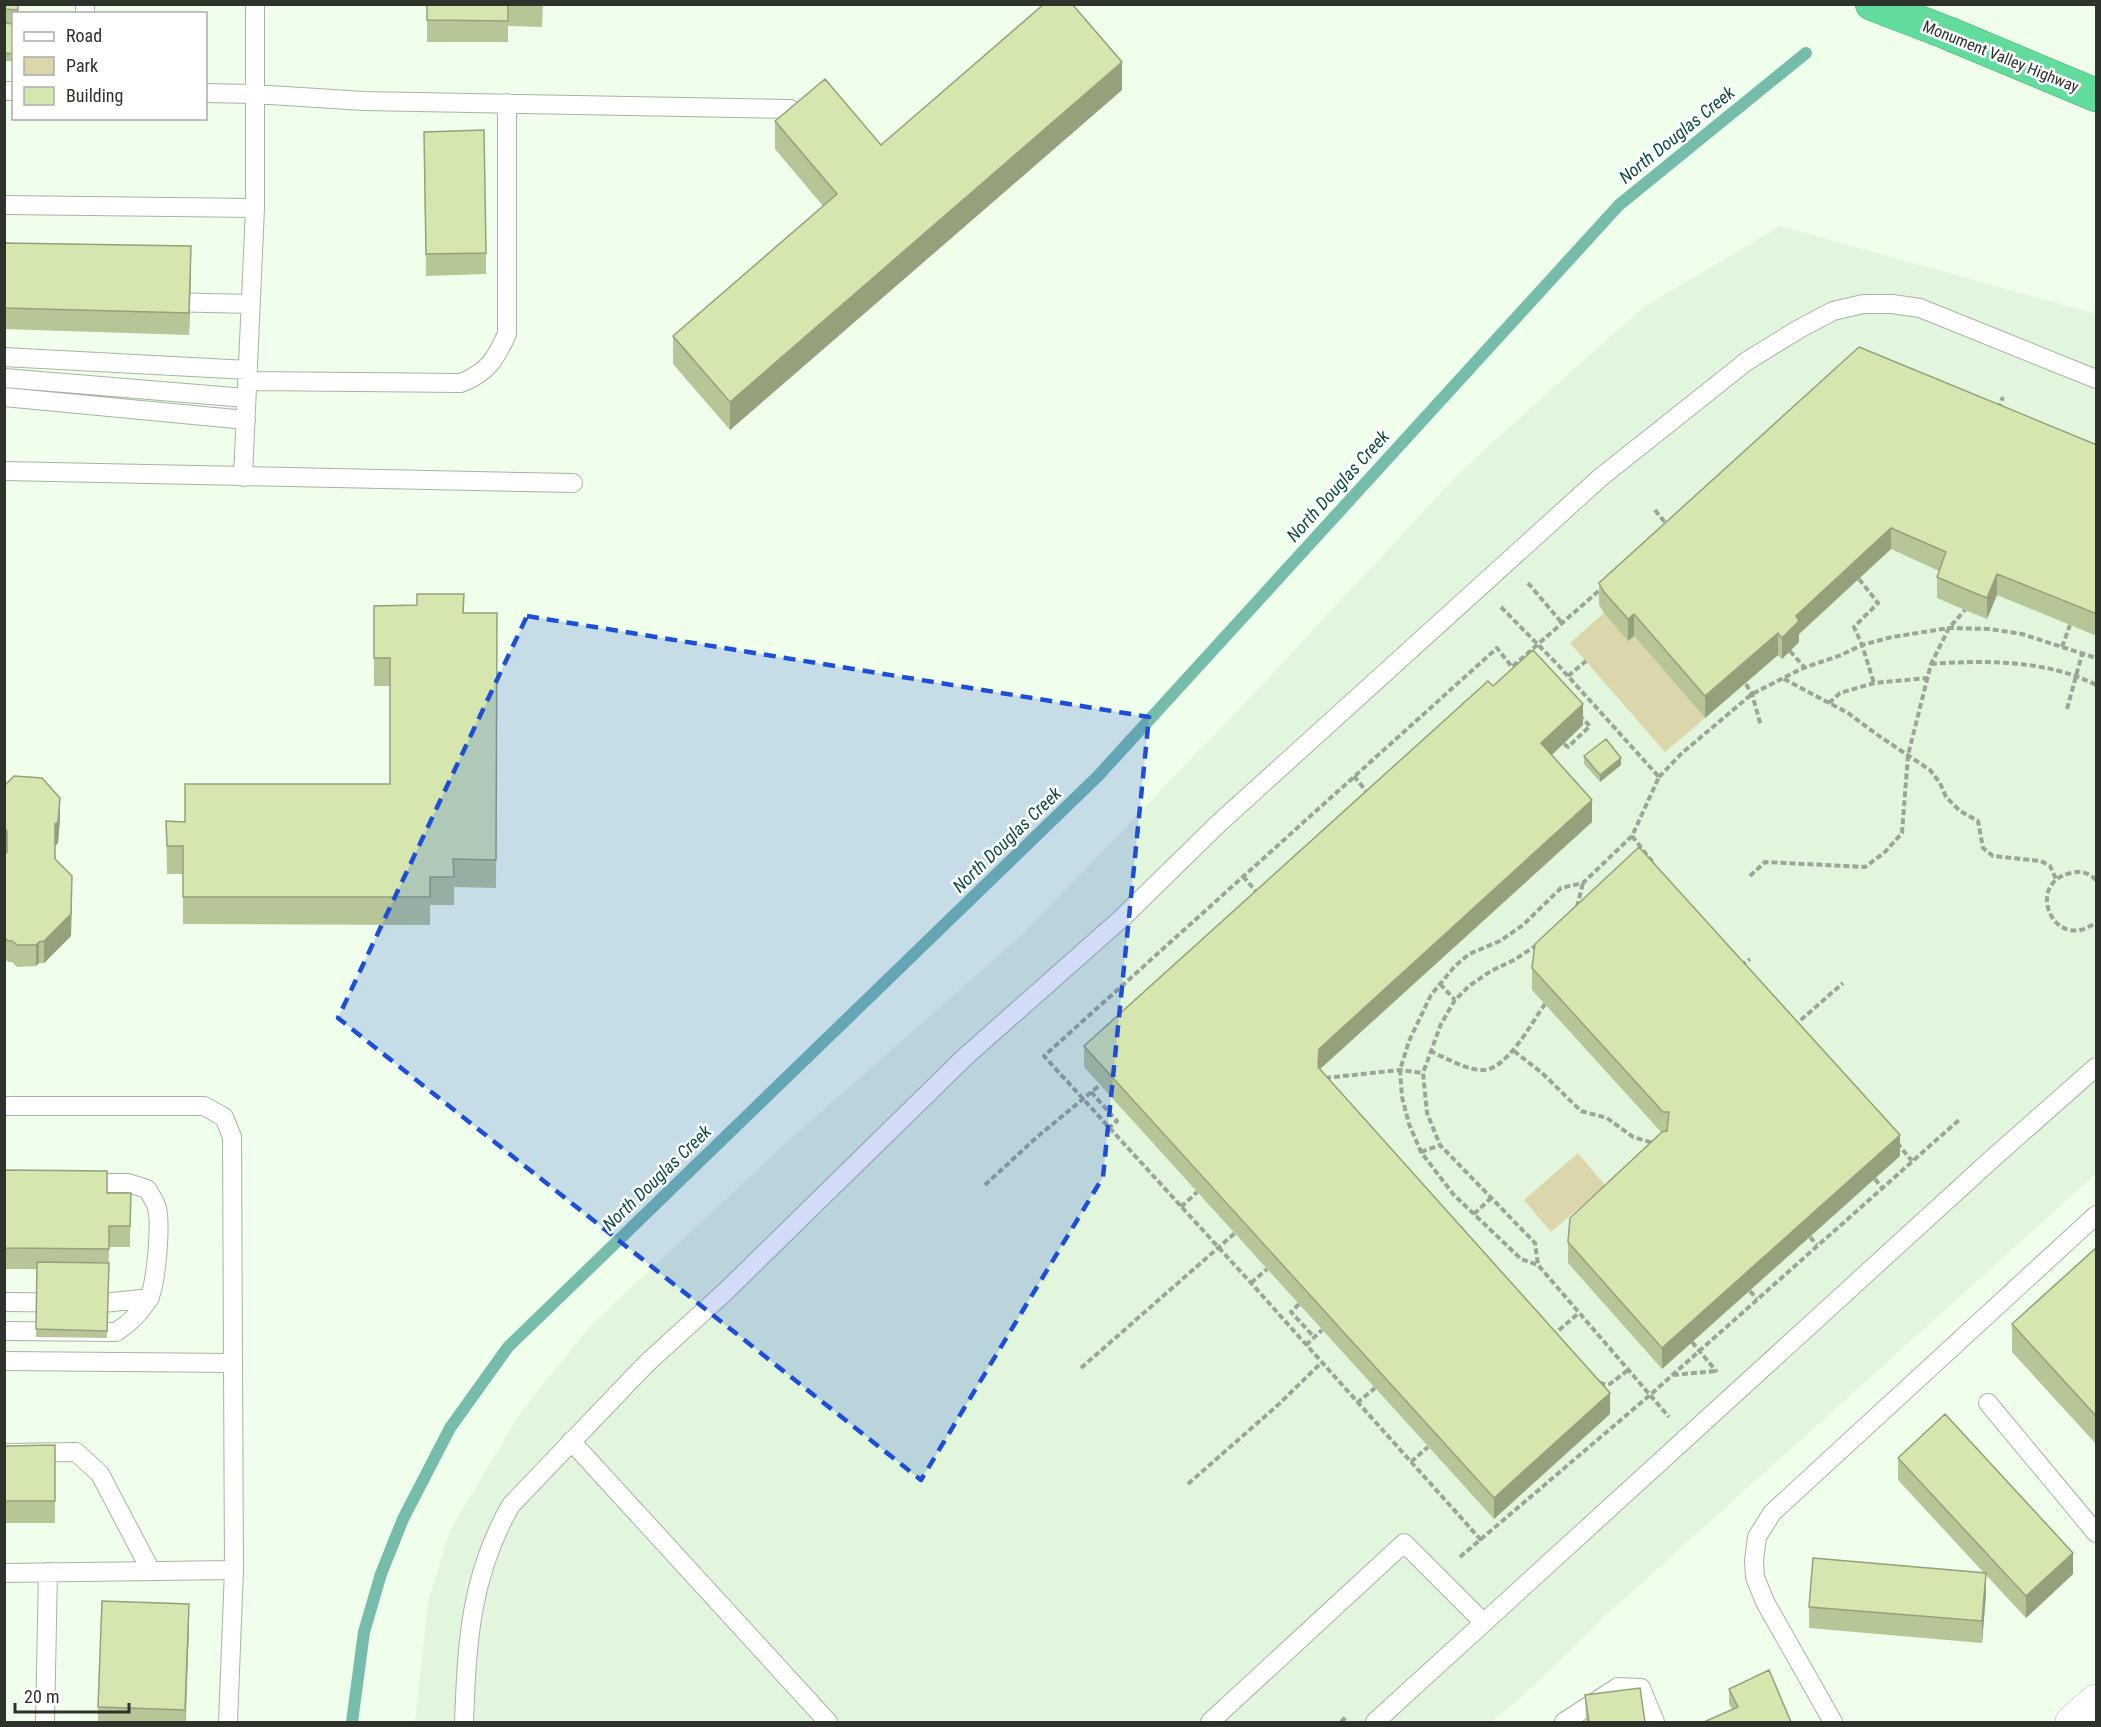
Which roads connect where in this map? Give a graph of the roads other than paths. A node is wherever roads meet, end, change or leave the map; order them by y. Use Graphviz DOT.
graph roads {
  1 [pos="255,4"];
  2 [pos="1872,4"];
  3 [pos="207,93"];
  4 [pos="254,94"];
  5 [pos="2097,95"];
  6 [pos="507,103"];
  7 [pos="790,109"];
  8 [pos="4,205"];
  9 [pos="255,208"];
  10 [pos="146,302"];
  11 [pos="251,304"];
  12 [pos="4,357"];
  13 [pos="4,378"];
  14 [pos="2097,379"];
  15 [pos="247,383"];
  16 [pos="4,397"];
  17 [pos="246,420"];
  18 [pos="4,471"];
  19 [pos="243,477"];
  20 [pos="573,483"];
  21 [pos="2097,1067"];
  22 [pos="4,1106"];
  23 [pos="61,1183"];
  24 [pos="2097,1215"];
  25 [pos="150,1298"];
  26 [pos="4,1302"];
  27 [pos="4,1331"];
  28 [pos="4,1361"];
  29 [pos="233,1363"];
  30 [pos="1988,1403"];
  31 [pos="571,1441"];
  32 [pos="4,1453"];
  33 [pos="2097,1533"];
  34 [pos="234,1570"];
  35 [pos="151,1571"];
  36 [pos="48,1572"];
  37 [pos="4,1573"];
  38 [pos="1484,1623"];
  39 [pos="2097,1701"];
  40 [pos="45,1722"];
  41 [pos="228,1722"];
  42 [pos="464,1722"];
  43 [pos="828,1722"];
  44 [pos="1210,1722"];
  45 [pos="1375,1722"];
  46 [pos="1564,1722"];
  47 [pos="1655,1722"];
  48 [pos="1833,1722"];
  49 [pos="2072,1722"];
  1 -- 4 [label="lane"];
  2 -- 5 [label="highway, Monument Valley Highway"];
  3 -- 4 [label="lane"];
  4 -- 6 [label="lane"];
  4 -- 9 [label="lane"];
  6 -- 7 [label="lane"];
  6 -- 15 [label="lane"];
  8 -- 9 [label="lane"];
  9 -- 11 [label="lane"];
  10 -- 11 [label="lane"];
  11 -- 15 [label="lane"];
  12 -- 15 [label="lane"];
  13 -- 15 [label="lane"];
  14 -- 31 [label="lane"];
  15 -- 17 [label="lane"];
  16 -- 17 [label="lane"];
  17 -- 19 [label="lane"];
  18 -- 19 [label="lane"];
  19 -- 20 [label="lane"];
  21 -- 38 [label="lane"];
  22 -- 29 [label="lane"];
  23 -- 25 [label="lane"];
  24 -- 48 [label="lane"];
  25 -- 26 [label="lane"];
  25 -- 27 [label="lane"];
  28 -- 29 [label="lane"];
  29 -- 34 [label="lane"];
  30 -- 33 [label="lane"];
  31 -- 42 [label="lane"];
  31 -- 43 [label="lane"];
  32 -- 35 [label="lane"];
  34 -- 35 [label="lane"];
  34 -- 41 [label="lane"];
  35 -- 36 [label="lane"];
  36 -- 37 [label="lane"];
  36 -- 40 [label="lane"];
  38 -- 44 [label="lane"];
  38 -- 45 [label="lane"];
  39 -- 49 [label="main road"];
  46 -- 47 [label="lane"];
}
